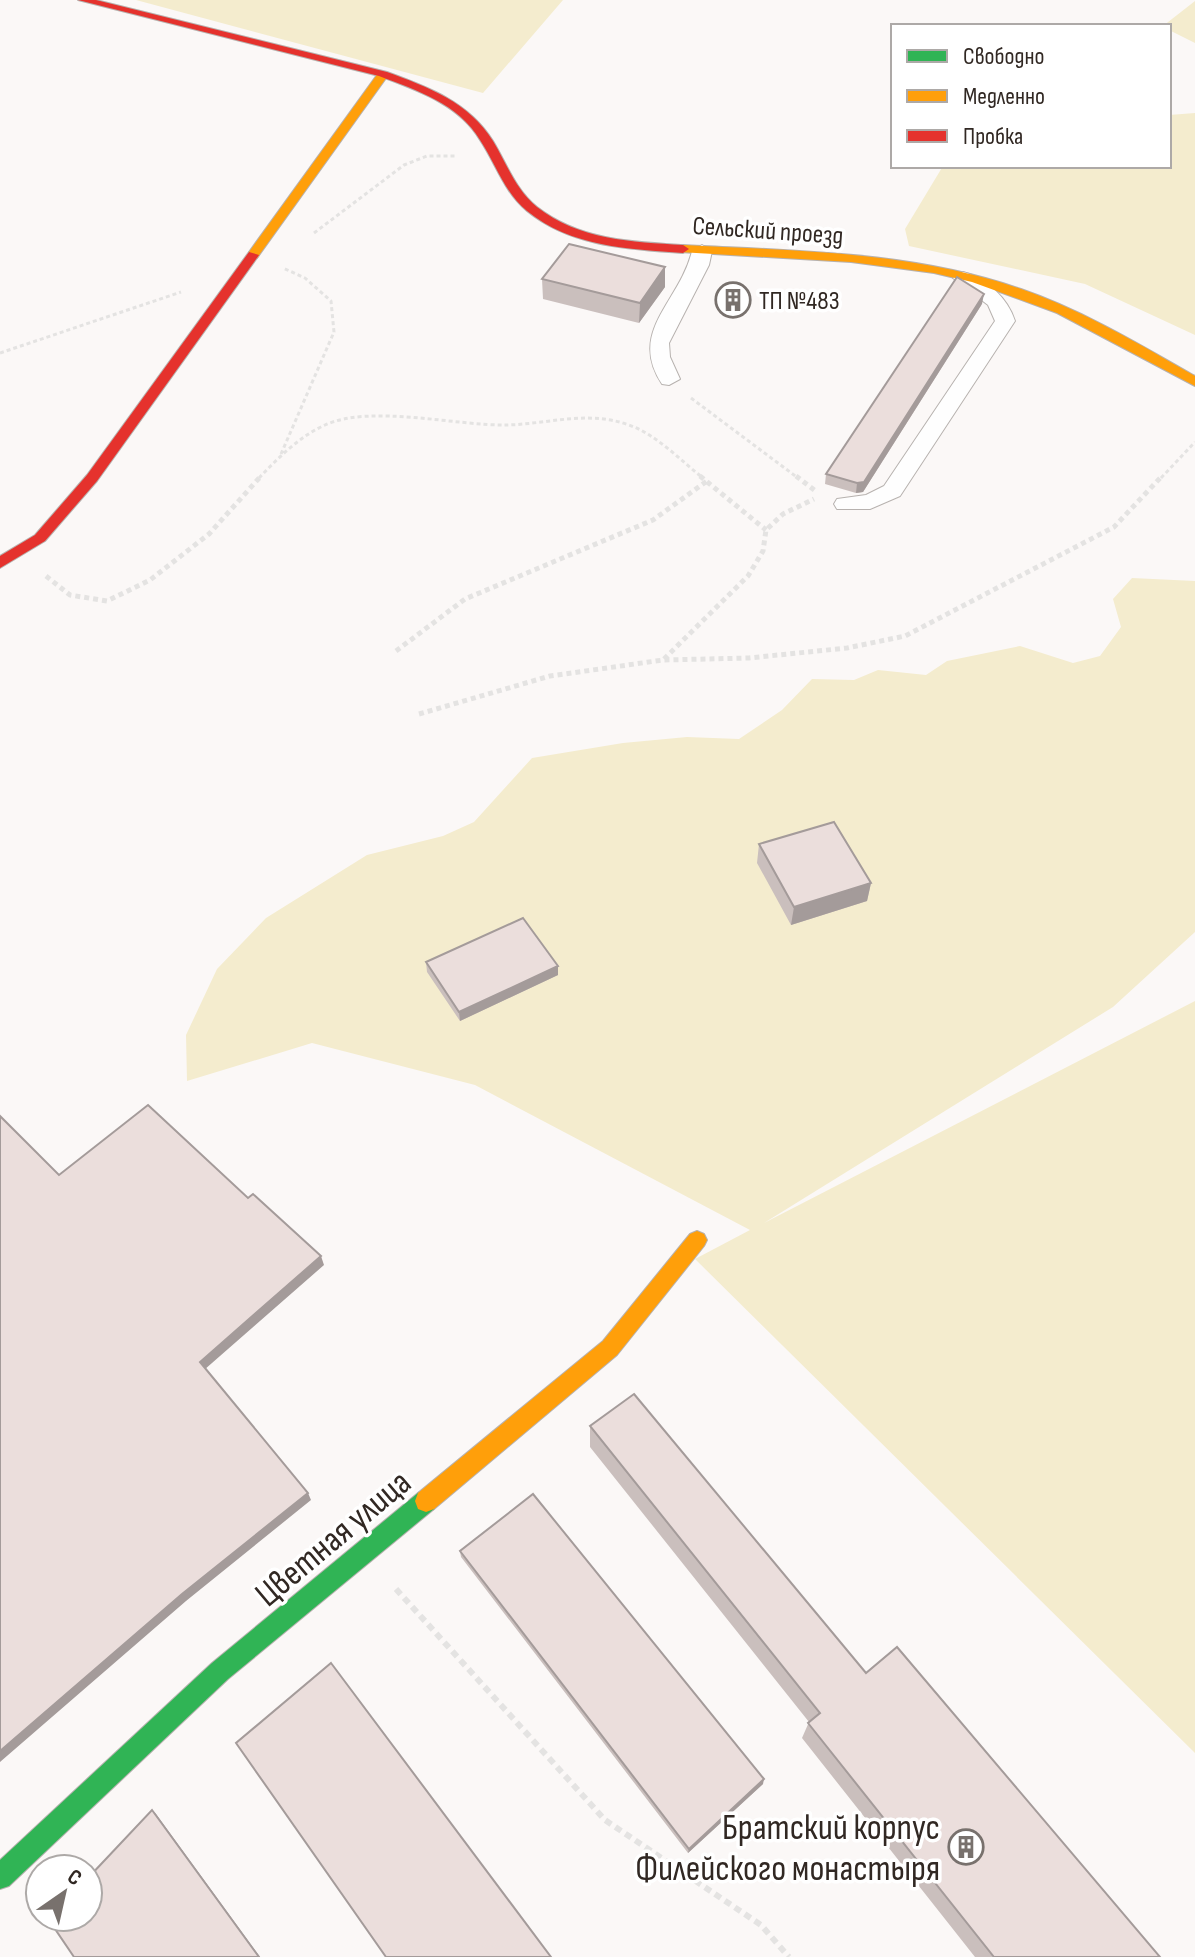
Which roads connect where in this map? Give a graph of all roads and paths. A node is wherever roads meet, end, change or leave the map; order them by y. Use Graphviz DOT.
graph roads {
  1 [pos="83,0"];
  2 [pos="383,74"];
  3 [pos="702,251"];
  4 [pos="278,266"];
  5 [pos="963,278"];
  6 [pos="669,379"];
  7 [pos="1195,382"];
  8 [pos="1195,442"];
  9 [pos="280,455"];
  10 [pos="707,481"];
  11 [pos="845,504"];
  12 [pos="766,530"];
  13 [pos="8,558"];
  14 [pos="396,651"];
  15 [pos="663,660"];
  16 [pos="419,714"];
  17 [pos="697,1240"];
  18 [pos="363,1553"];
  19 [pos="0,1877"];
  20 [pos="789,1957"];
  1 -- 2 [label="street, Сельский проезд"];
  2 -- 3 [label="street, Сельский проезд"];
  2 -- 13 [label="street"];
  3 -- 5 [label="street, Сельский проезд"];
  3 -- 6 [label="lane"];
  4 -- 9 [label="path"];
  5 -- 7 [label="street, Сельский проезд"];
  5 -- 11 [label="lane"];
  6 -- 12 [label="path"];
  8 -- 15 [label="path"];
  9 -- 10 [label="path"];
  9 -- 13 [label="path"];
  10 -- 12 [label="path"];
  10 -- 14 [label="path"];
  12 -- 15 [label="path"];
  15 -- 16 [label="path"];
  17 -- 18 [label="street, Цветная улица"];
  18 -- 19 [label="street, Цветная улица"];
  18 -- 20 [label="path"];
}
